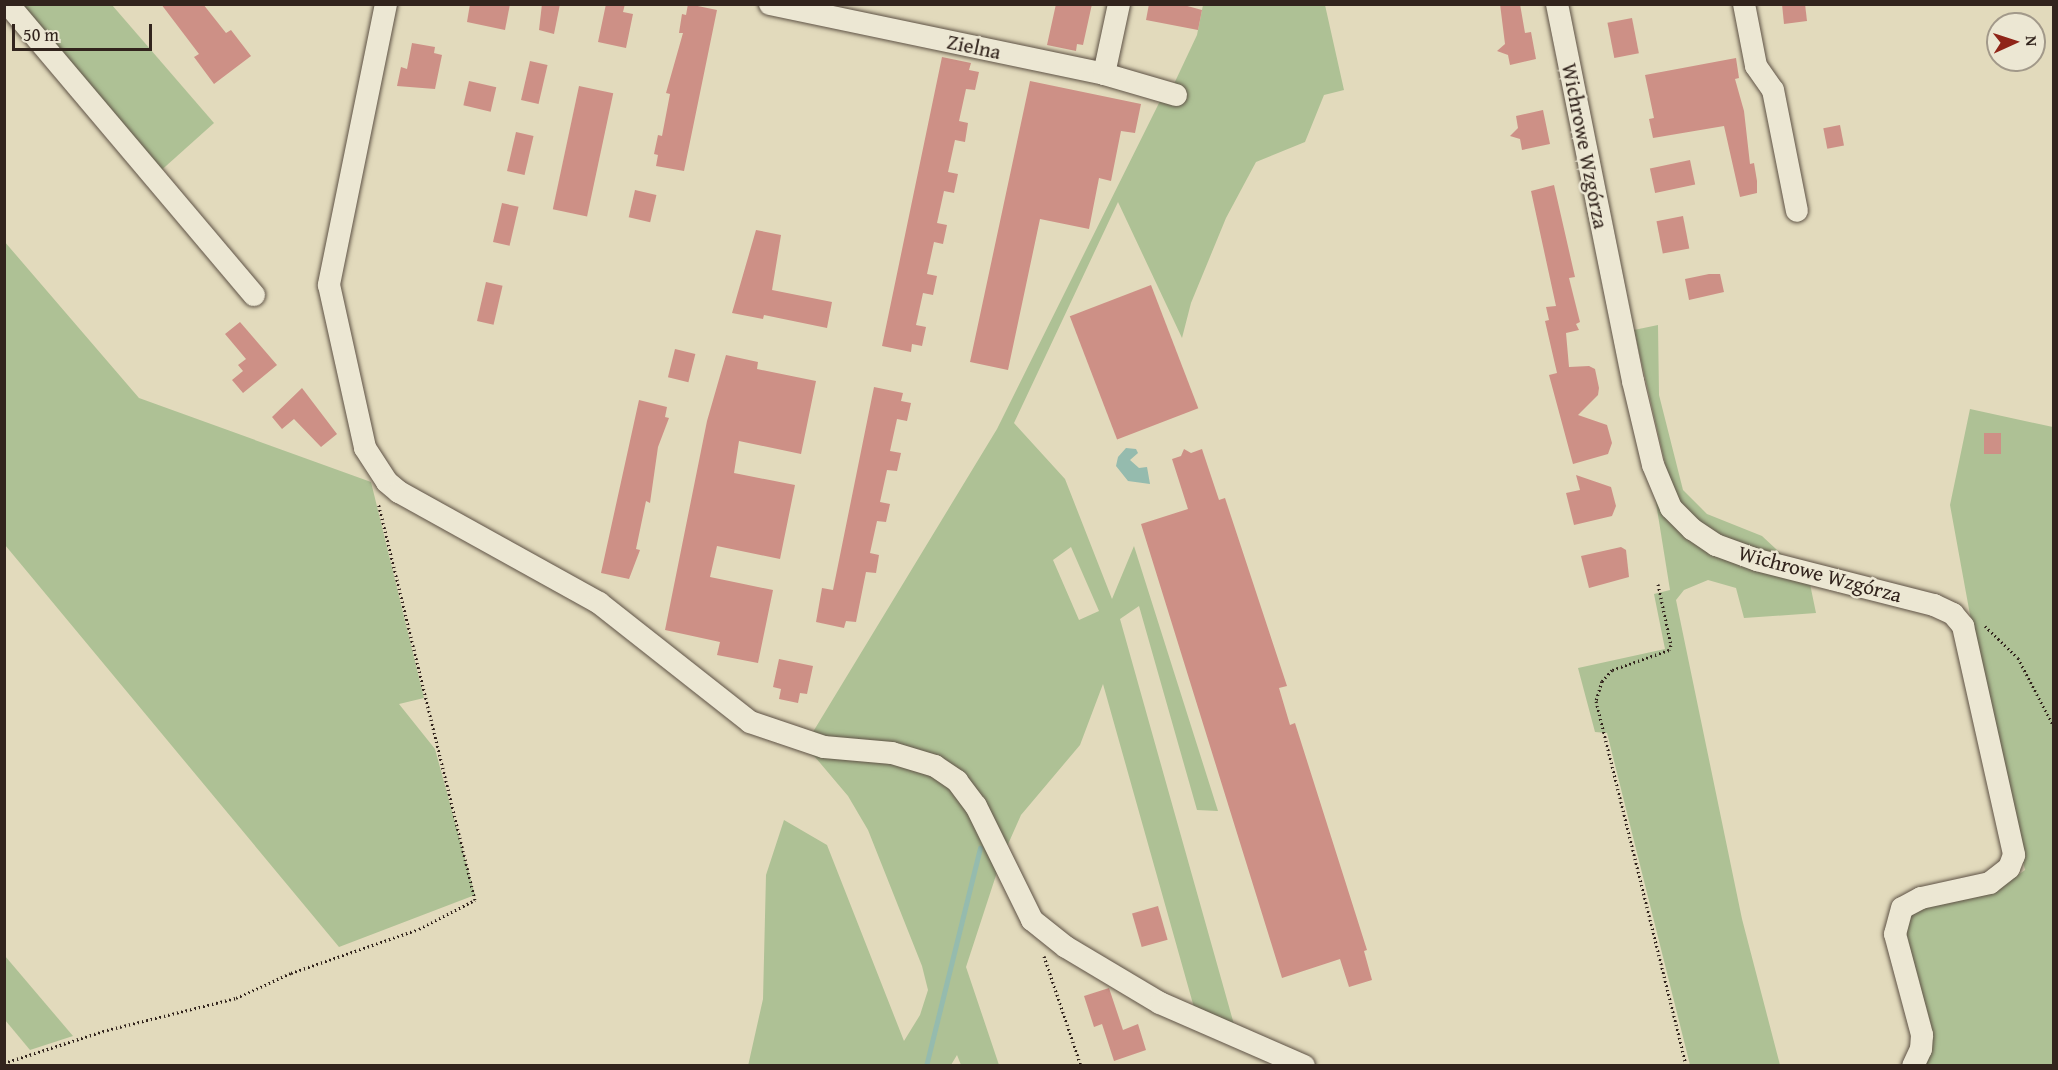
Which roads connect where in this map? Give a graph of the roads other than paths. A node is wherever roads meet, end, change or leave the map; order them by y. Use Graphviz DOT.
graph roads {
  1 [pos="8,4"];
  2 [pos="386,4"];
  3 [pos="770,4"];
  4 [pos="1119,4"];
  5 [pos="1557,4"];
  6 [pos="1744,4"];
  7 [pos="1104,74"];
  8 [pos="1176,95"];
  9 [pos="1797,212"];
  10 [pos="254,294"];
  11 [pos="1304,1065"];
  12 [pos="1913,1065"];
  1 -- 10 [label="street"];
  2 -- 11 [label="street"];
  3 -- 7 [label="street, Zielna"];
  4 -- 7 [label="street"];
  5 -- 12 [label="street, Wichrowe Wzgórza"];
  6 -- 9 [label="street"];
  7 -- 8 [label="street, Zielna"];
}
